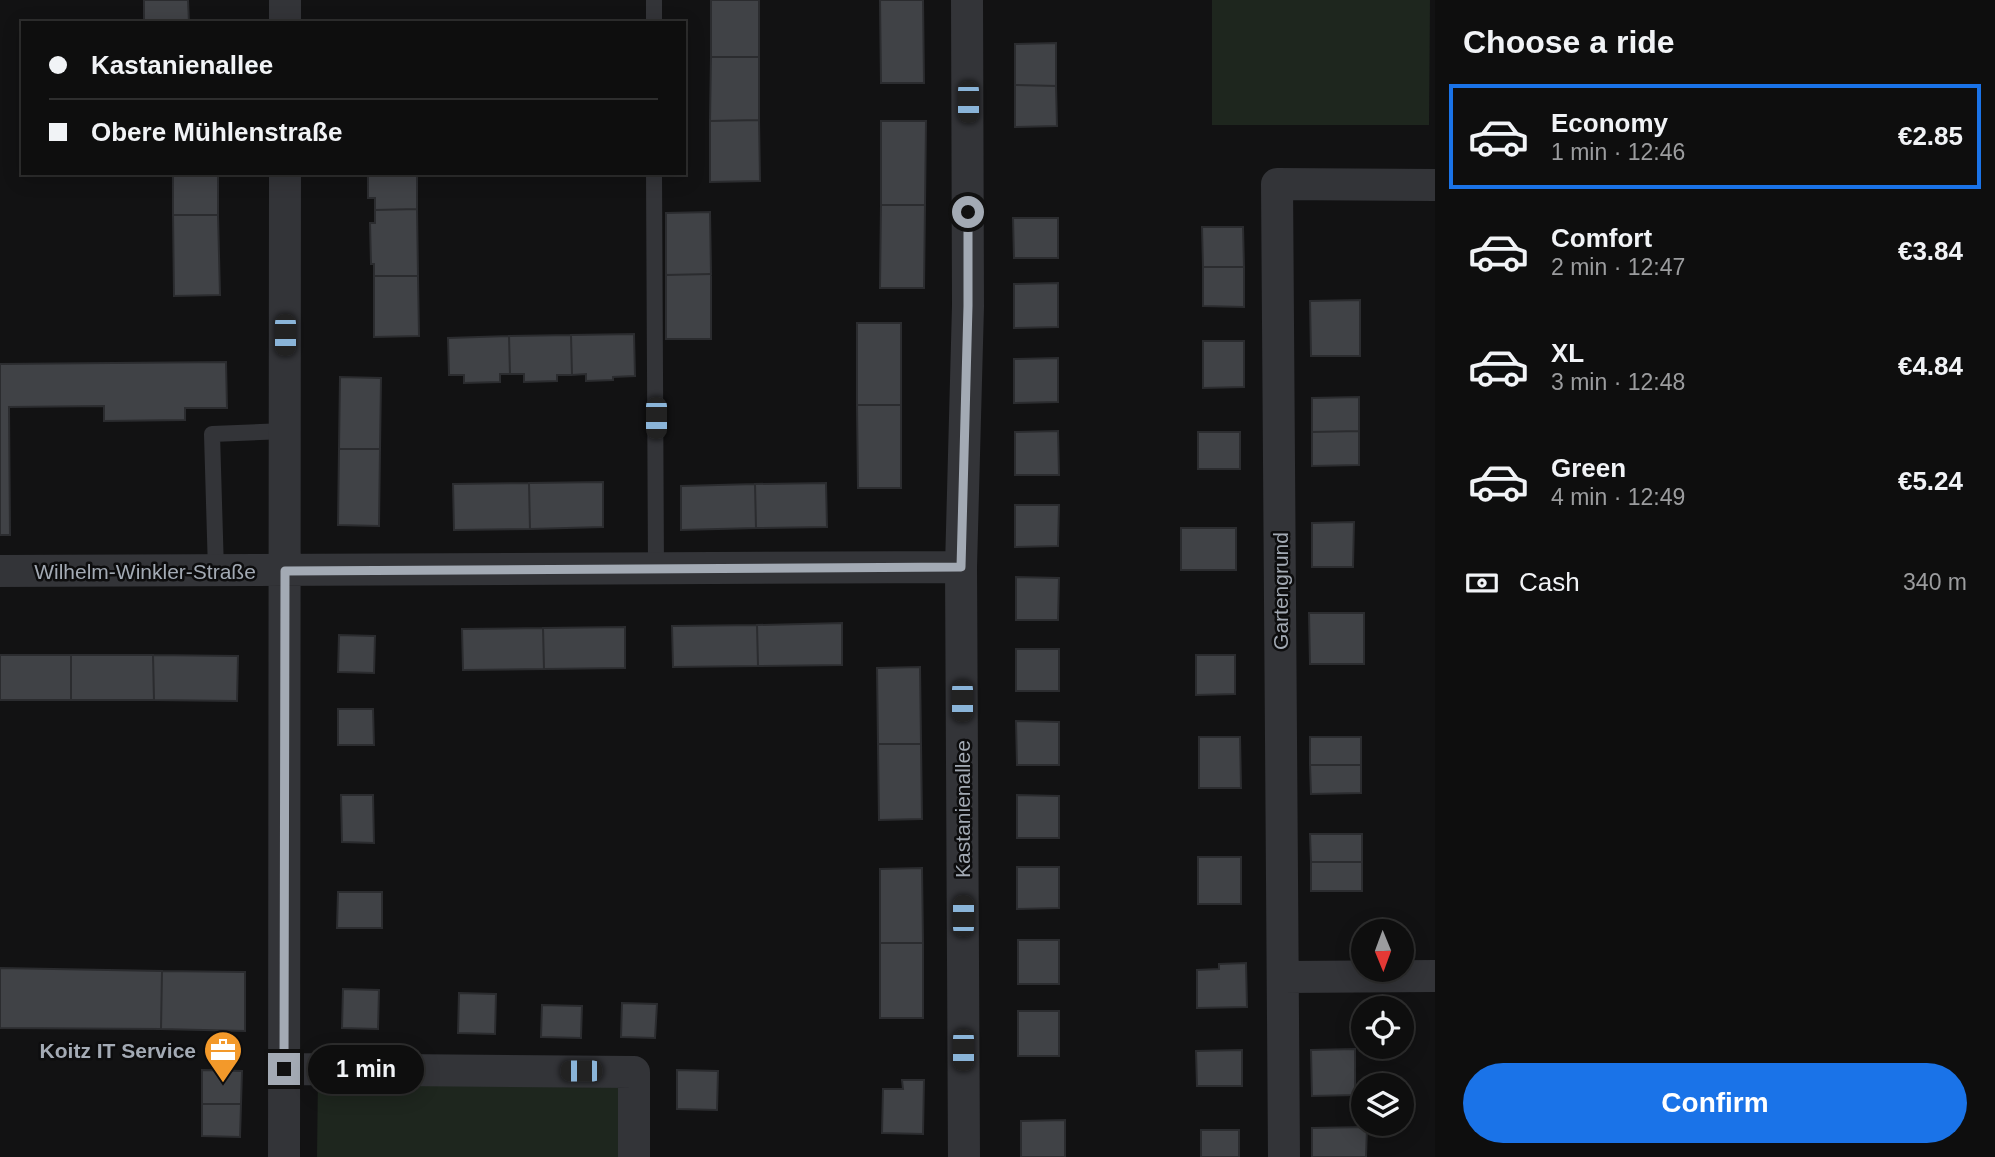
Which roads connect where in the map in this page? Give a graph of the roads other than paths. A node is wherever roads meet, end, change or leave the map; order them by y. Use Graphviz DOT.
graph roads {
  1 [pos="285,0"];
  2 [pos="654,0"];
  3 [pos="967,0"];
  4 [pos="285,21"];
  5 [pos="654,21"];
  6 [pos="285,175"];
  7 [pos="654,175"];
  8 [pos="1435,185"];
  9 [pos="285,431"];
  10 [pos="961,567"];
  11 [pos="656,569"];
  12 [pos="0,571"];
  13 [pos="216,571"];
  14 [pos="285,571"];
  15 [pos="1283,976"];
  16 [pos="1435,976"];
  17 [pos="284,1069"];
  18 [pos="284,1157"];
  19 [pos="634,1157"];
  20 [pos="964,1157"];
  21 [pos="1284,1157"];
  1 -- 4 [label="street"];
  2 -- 5 [label="lane"];
  3 -- 10 [label="street, Kastanienallee"];
  6 -- 9 [label="street"];
  7 -- 11 [label="lane"];
  8 -- 15 [label="street, Gartengrund"];
  9 -- 13 [label="lane"];
  9 -- 14 [label="street"];
  10 -- 11 [label="street, Wilhelm-Winkler-Straße"];
  10 -- 20 [label="street, Kastanienallee"];
  11 -- 14 [label="street, Wilhelm-Winkler-Straße"];
  12 -- 13 [label="street, Wilhelm-Winkler-Straße"];
  13 -- 14 [label="street, Wilhelm-Winkler-Straße"];
  14 -- 17 [label="street"];
  15 -- 16 [label="street"];
  15 -- 21 [label="street, Gartengrund"];
  17 -- 18 [label="street"];
  17 -- 19 [label="street"];
}
